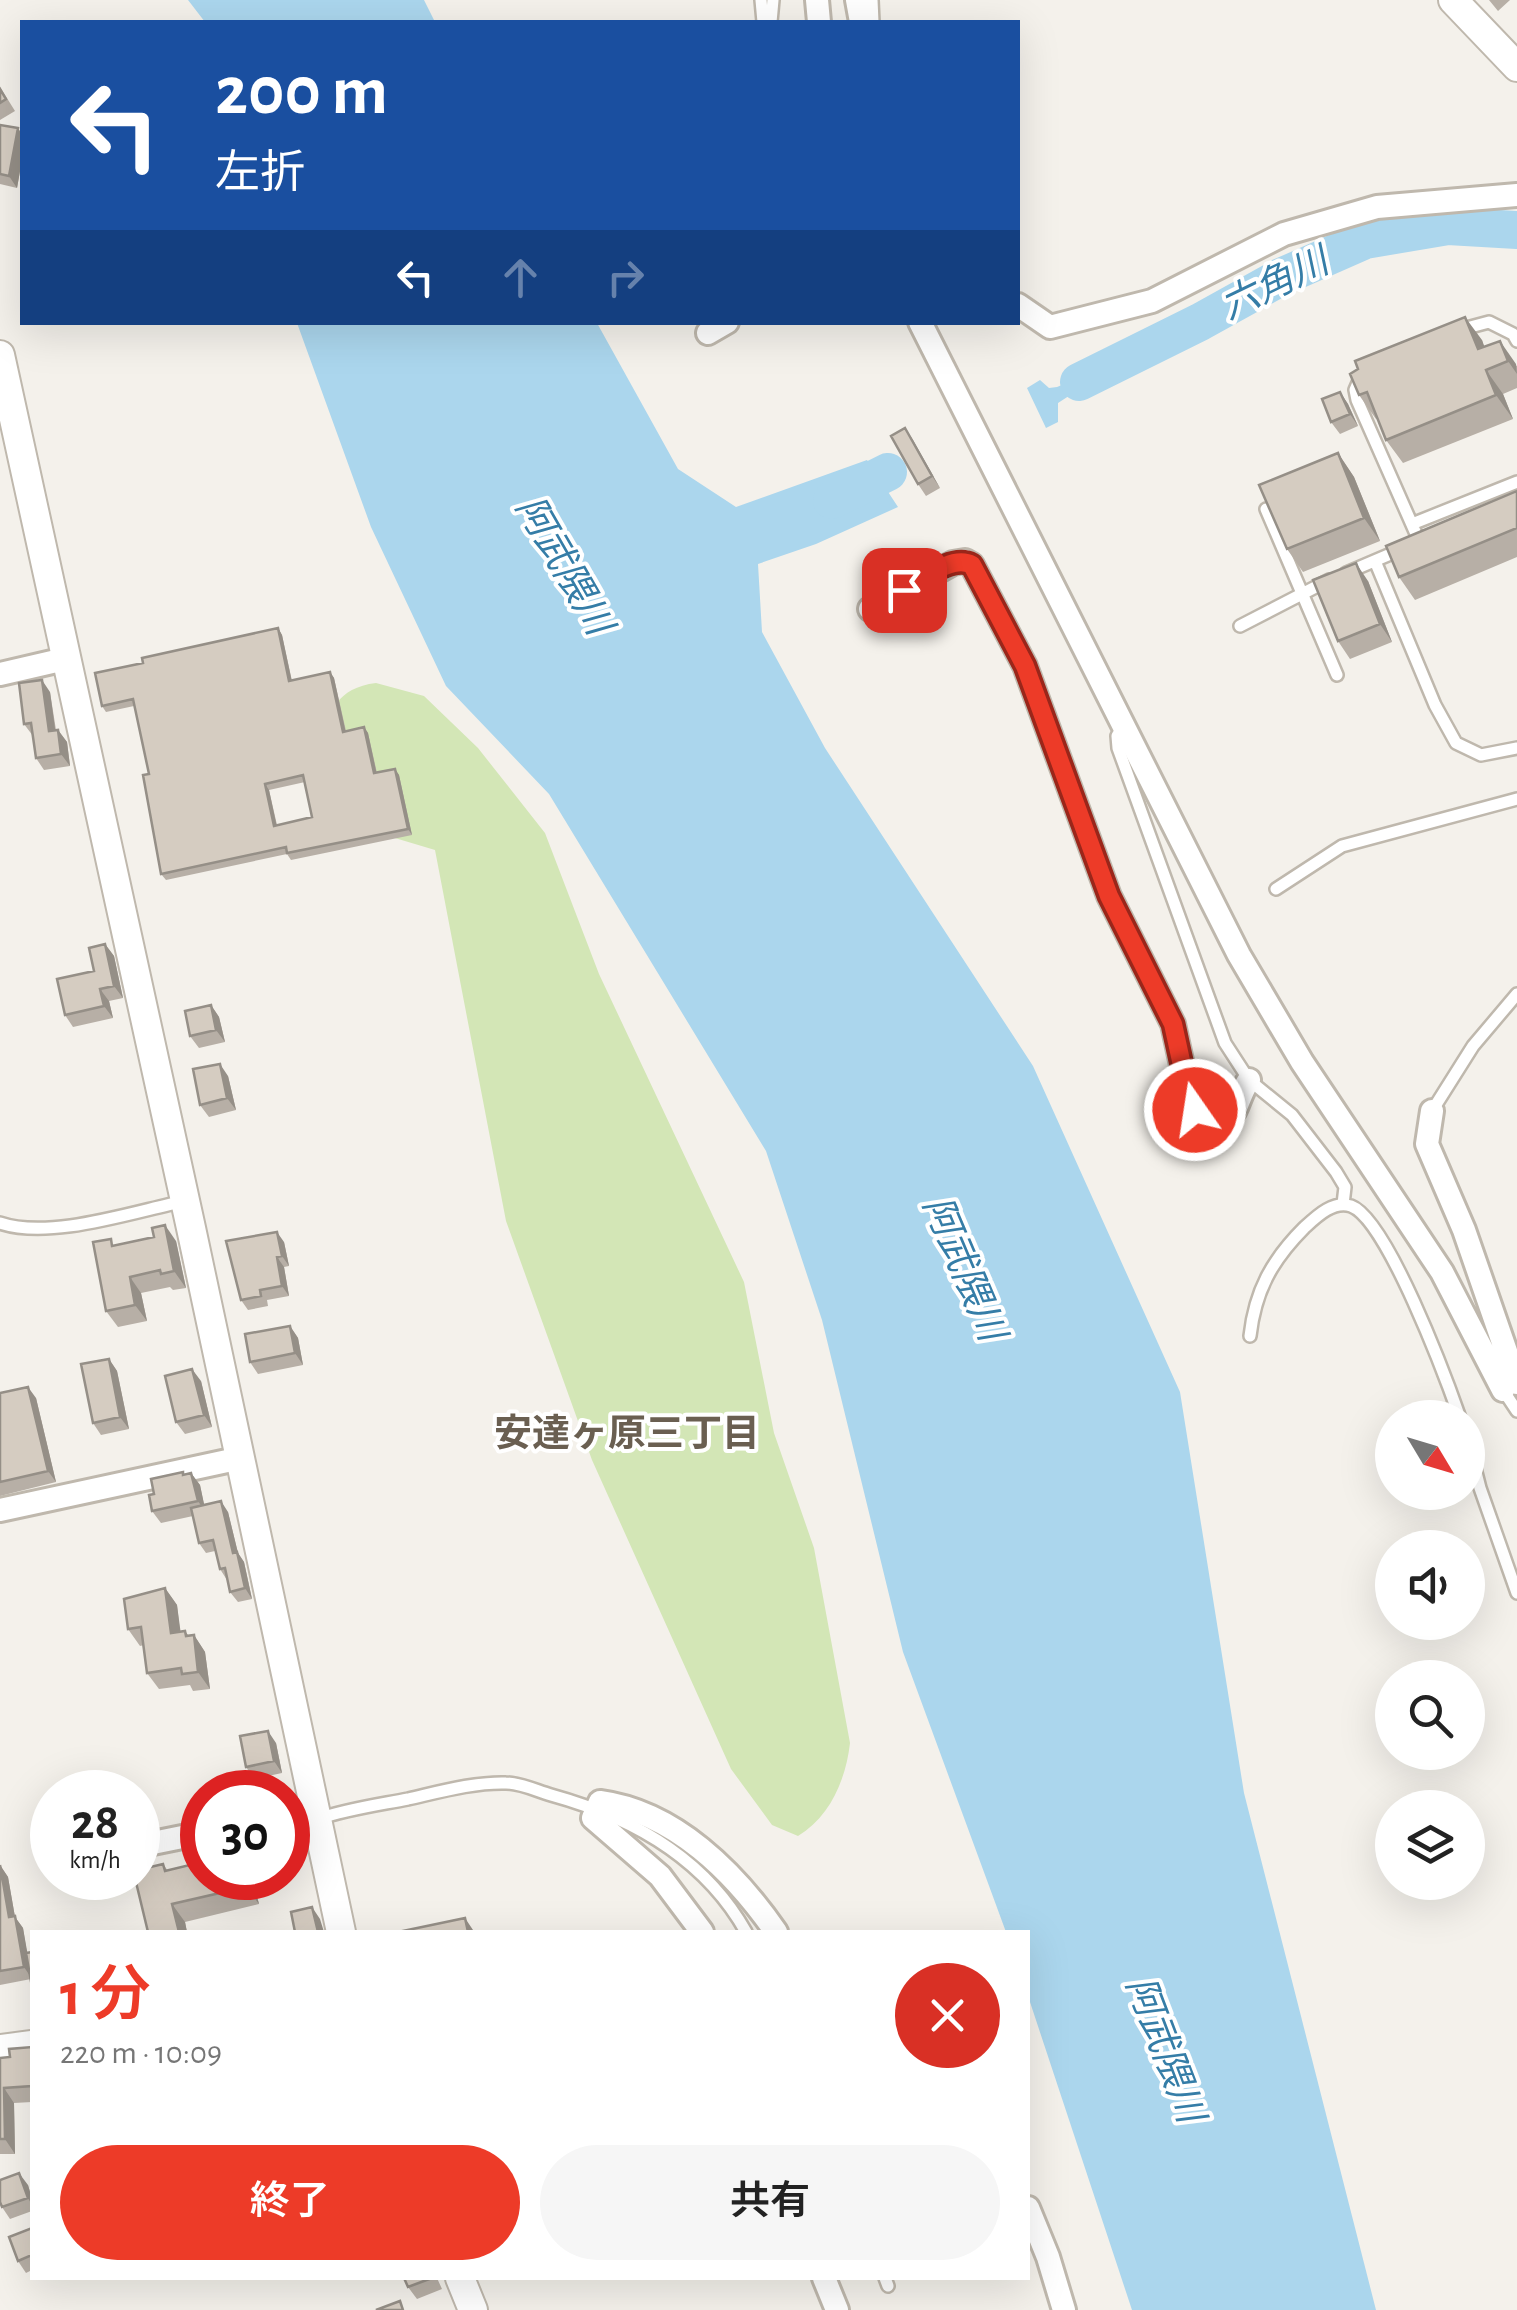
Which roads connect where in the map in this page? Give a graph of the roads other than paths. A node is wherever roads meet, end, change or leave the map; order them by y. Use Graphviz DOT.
graph roads {
  1 [pos="1453,0"];
  2 [pos="1517,66"];
  3 [pos="1517,195"];
  4 [pos="1020,306"];
  5 [pos="922,325"];
  6 [pos="1439,338"];
  7 [pos="1517,342"];
  8 [pos="0,354"];
  9 [pos="1370,369"];
  10 [pos="1517,482"];
  11 [pos="1266,509"];
  12 [pos="1412,524"];
  13 [pos="1375,561"];
  14 [pos="1302,592"];
  15 [pos="870,609"];
  16 [pos="1240,626"];
  17 [pos="64,659"];
  18 [pos="0,674"];
  19 [pos="1337,675"];
  20 [pos="1124,725"];
  21 [pos="1517,748"];
  22 [pos="1517,799"];
  23 [pos="1276,889"];
  24 [pos="1517,994"];
  25 [pos="1248,1080"];
  26 [pos="1432,1110"];
  27 [pos="185,1201"];
  28 [pos="1343,1204"];
  29 [pos="0,1222"];
  30 [pos="1250,1336"];
  31 [pos="1510,1386"];
  32 [pos="1453,1400"];
  33 [pos="1517,1410"];
  34 [pos="240,1458"];
  35 [pos="1485,1502"];
  36 [pos="0,1510"];
  37 [pos="1517,1593"];
  38 [pos="597,1808"];
  39 [pos="318,1819"];
  40 [pos="310,1820"];
  41 [pos="340,1930"];
  42 [pos="700,1930"];
  43 [pos="744,1930"];
  44 [pos="774,1930"];
  45 [pos="30,2046"];
  46 [pos="0,2049"];
  47 [pos="1030,2213"];
  48 [pos="461,2280"];
  49 [pos="825,2280"];
  50 [pos="473,2310"];
  51 [pos="836,2310"];
  52 [pos="1064,2310"];
  1 -- 2 [label="street"];
  3 -- 4 [label="street"];
  5 -- 20 [label="street"];
  6 -- 7 [label="lane"];
  8 -- 17 [label="street"];
  9 -- 12 [label="lane"];
  10 -- 12 [label="lane"];
  11 -- 14 [label="lane"];
  12 -- 13 [label="lane"];
  13 -- 14 [label="lane"];
  13 -- 21 [label="lane"];
  14 -- 16 [label="lane"];
  14 -- 19 [label="lane"];
  15 -- 25 [label="street"];
  17 -- 18 [label="street"];
  17 -- 27 [label="street"];
  20 -- 25 [label="lane"];
  20 -- 31 [label="street"];
  22 -- 23 [label="lane"];
  24 -- 26 [label="lane"];
  25 -- 28 [label="lane"];
  26 -- 31 [label="street"];
  27 -- 29 [label="lane"];
  27 -- 34 [label="street"];
  28 -- 30 [label="lane"];
  28 -- 32 [label="lane"];
  31 -- 33 [label="lane"];
  34 -- 36 [label="street"];
  34 -- 39 [label="street"];
  35 -- 37 [label="lane"];
  38 -- 39 [label="lane"];
  38 -- 42 [label="street"];
  38 -- 43 [label="lane"];
  38 -- 44 [label="street"];
  39 -- 40 [label="street"];
  39 -- 41 [label="street"];
  45 -- 46 [label="street"];
  47 -- 52 [label="street"];
  48 -- 50 [label="street"];
  49 -- 51 [label="street"];
}
